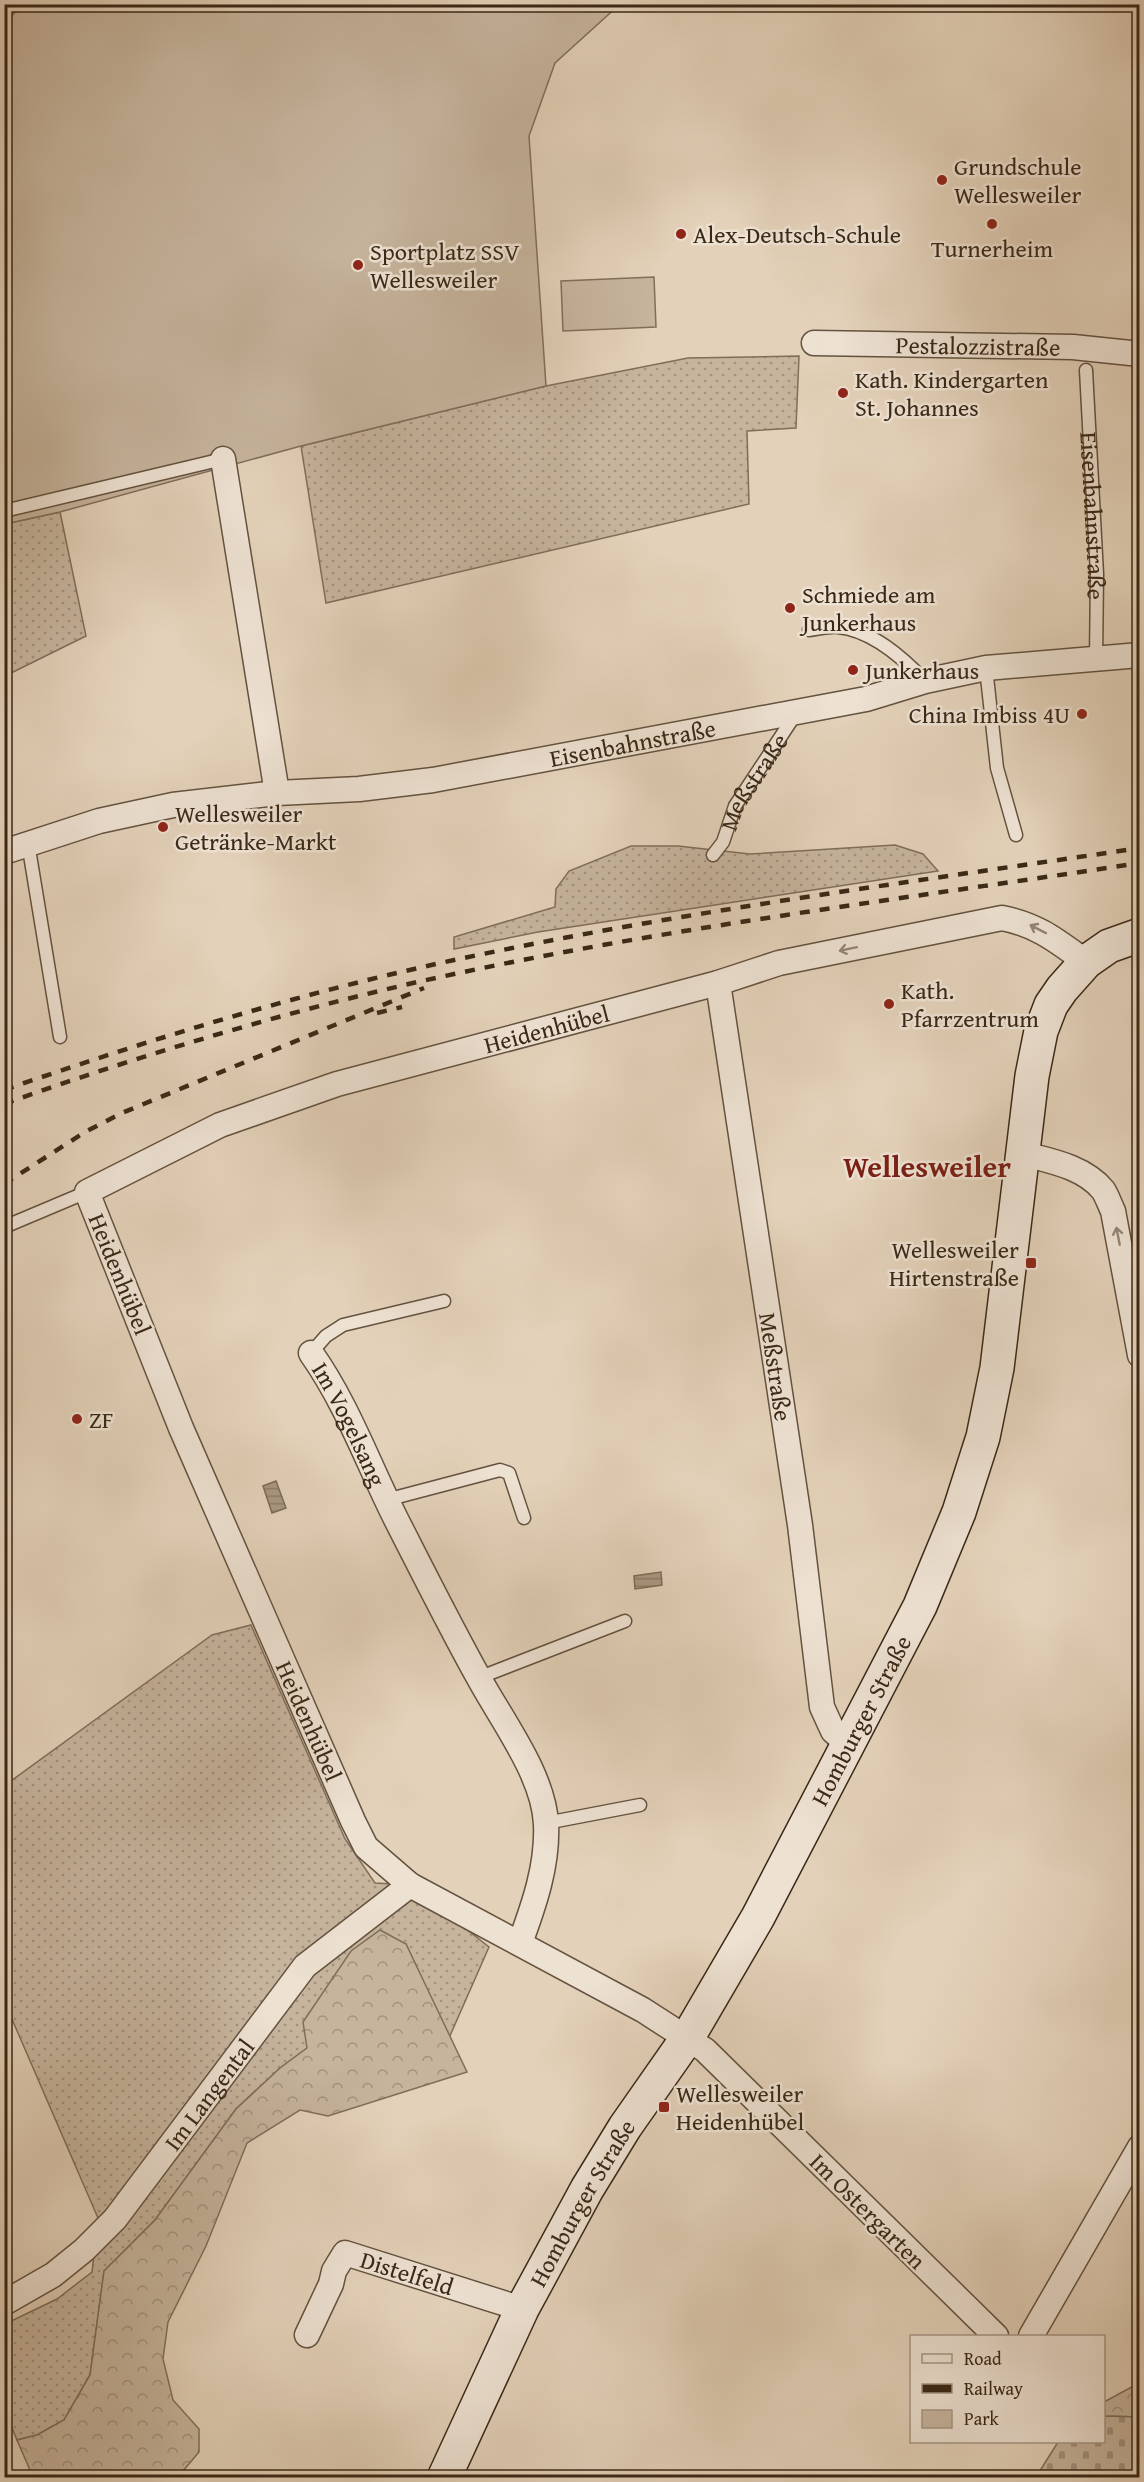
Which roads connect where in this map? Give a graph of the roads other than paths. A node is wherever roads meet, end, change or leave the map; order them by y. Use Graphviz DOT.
graph roads {
  1 [pos="814,343"];
  2 [pos="1140,354"];
  3 [pos="1086,370"];
  4 [pos="223,459"];
  5 [pos="4,512"];
  6 [pos="809,630"];
  7 [pos="1140,655"];
  8 [pos="1096,660"];
  9 [pos="986,668"];
  10 [pos="925,681"];
  11 [pos="798,711"];
  12 [pos="277,793"];
  13 [pos="1016,835"];
  14 [pos="28,843"];
  15 [pos="4,852"];
  16 [pos="713,855"];
  17 [pos="1140,935"];
  18 [pos="1086,962"];
  19 [pos="718,982"];
  20 [pos="60,1037"];
  21 [pos="1024,1154"];
  22 [pos="87,1192"];
  23 [pos="4,1227"];
  24 [pos="444,1301"];
  25 [pos="312,1353"];
  26 [pos="1140,1355"];
  27 [pos="386,1500"];
  28 [pos="524,1518"];
  29 [pos="626,1621"];
  30 [pos="478,1678"];
  31 [pos="849,1745"];
  32 [pos="640,1805"];
  33 [pos="546,1823"];
  34 [pos="410,1885"];
  35 [pos="520,1943"];
  36 [pos="688,2037"];
  37 [pos="1140,2147"];
  38 [pos="4,2302"];
  39 [pos="522,2309"];
  40 [pos="307,2335"];
  41 [pos="994,2335"];
  42 [pos="1032,2335"];
  43 [pos="444,2478"];
  1 -- 2 [label="street, Pestalozzistraße"];
  3 -- 8 [label="lane, Eisenbahnstraße"];
  4 -- 5 [label="lane"];
  4 -- 12 [label="street"];
  6 -- 10 [label="lane"];
  7 -- 8 [label="street, Eisenbahnstraße"];
  8 -- 9 [label="street, Eisenbahnstraße"];
  9 -- 10 [label="street, Eisenbahnstraße"];
  9 -- 13 [label="lane"];
  10 -- 11 [label="street, Eisenbahnstraße"];
  11 -- 12 [label="street, Eisenbahnstraße"];
  11 -- 16 [label="lane, Meßstraße"];
  12 -- 14 [label="street, Eisenbahnstraße"];
  14 -- 15 [label="street, Eisenbahnstraße"];
  14 -- 20 [label="lane"];
  17 -- 18 [label="main road, Homburger Straße"];
  18 -- 19 [label="street, Heidenhübel, one-way"];
  18 -- 21 [label="main road, Homburger Straße"];
  19 -- 22 [label="street, Heidenhübel"];
  19 -- 31 [label="street, Meßstraße"];
  26 -- 21 [label="street, one-way"];
  21 -- 31 [label="main road, Homburger Straße"];
  22 -- 23 [label="lane"];
  22 -- 34 [label="street, Heidenhübel"];
  24 -- 25 [label="lane, Im Vogelsang"];
  25 -- 27 [label="street, Im Vogelsang"];
  27 -- 28 [label="lane, Im Vogelsang"];
  27 -- 30 [label="street, Im Vogelsang"];
  29 -- 30 [label="lane"];
  30 -- 33 [label="street, Im Vogelsang"];
  31 -- 36 [label="main road, Homburger Straße"];
  32 -- 33 [label="lane"];
  33 -- 35 [label="street, Im Vogelsang"];
  34 -- 35 [label="street, Heidenhübel"];
  34 -- 38 [label="street, Im Langental"];
  35 -- 36 [label="street, Heidenhübel"];
  36 -- 39 [label="main road, Homburger Straße"];
  36 -- 41 [label="street, Im Ostergarten"];
  37 -- 42 [label="street"];
  39 -- 40 [label="street, Distelfeld"];
  39 -- 43 [label="main road, Homburger Straße"];
}
